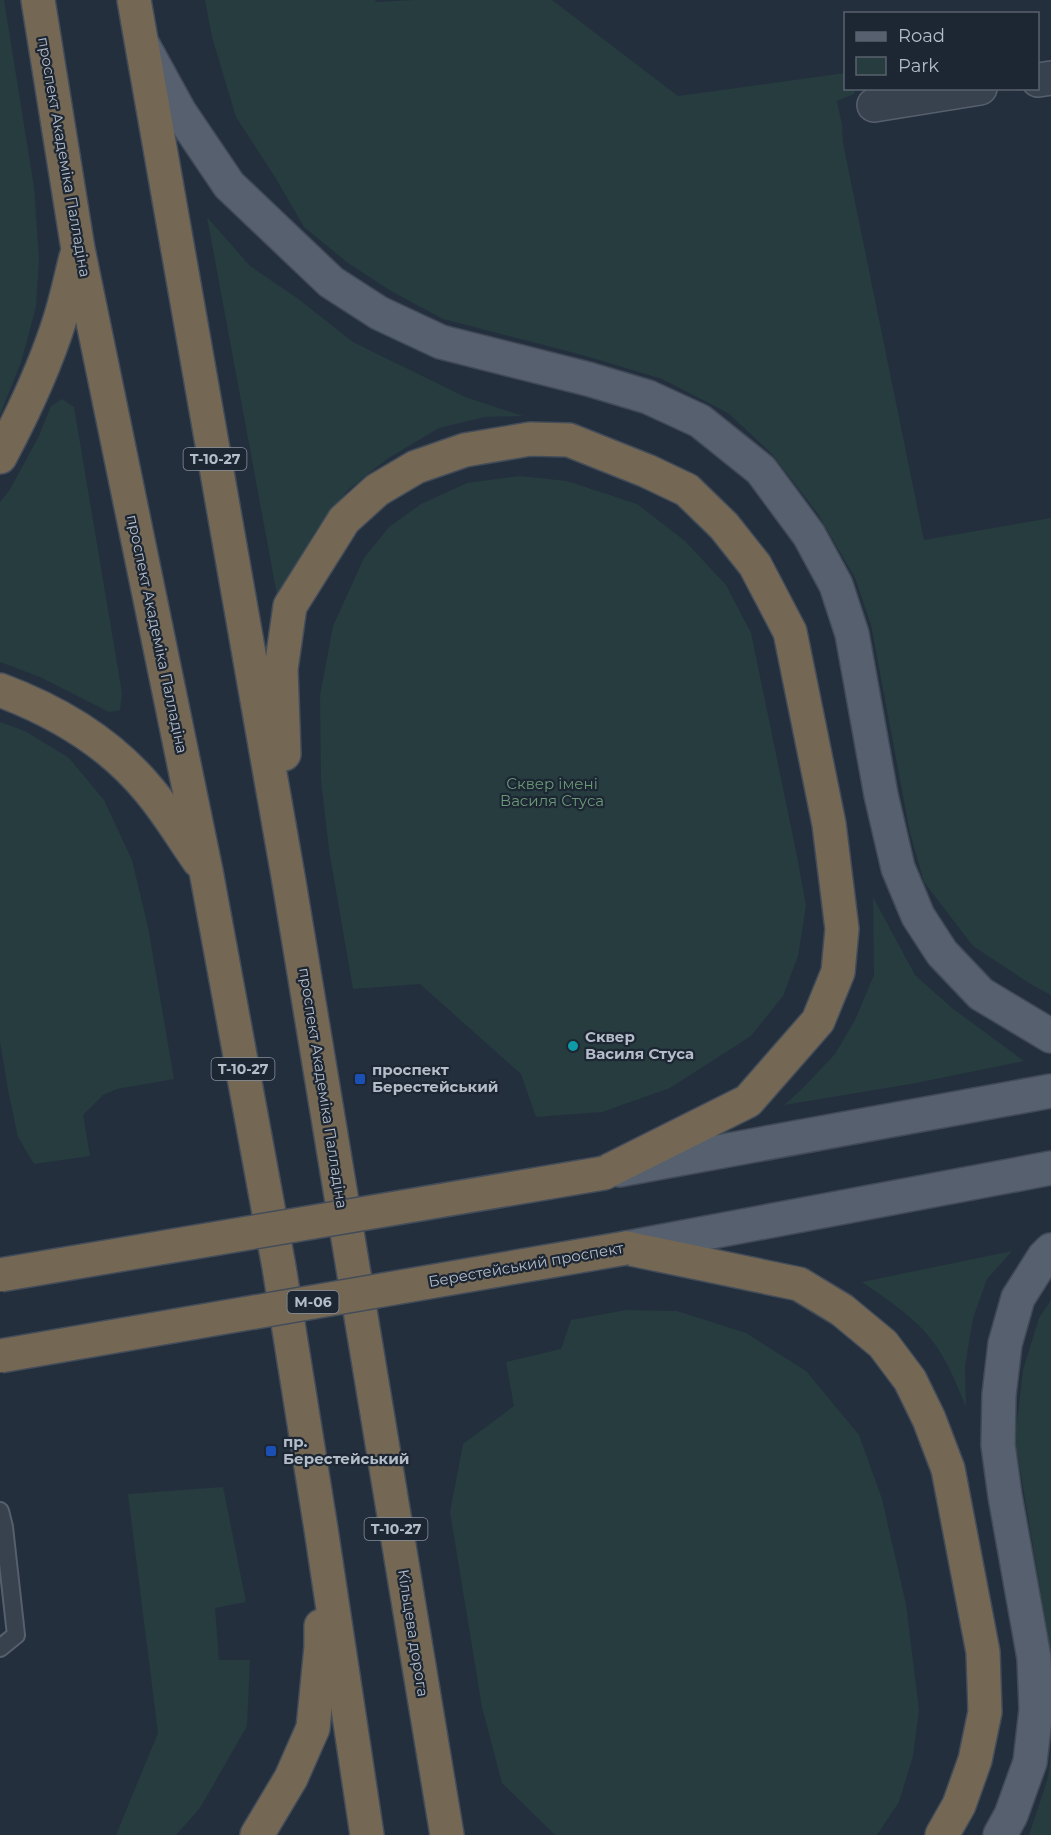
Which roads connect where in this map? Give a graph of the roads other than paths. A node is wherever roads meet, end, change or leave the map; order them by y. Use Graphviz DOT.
graph roads {
  1 [pos="38,0"];
  2 [pos="134,0"];
  3 [pos="141,41"];
  4 [pos="968,90"];
  5 [pos="874,105"];
  6 [pos="78,249"];
  7 [pos="0,457"];
  8 [pos="0,690"];
  9 [pos="206,871"];
  10 [pos="288,876"];
  11 [pos="1051,1036"];
  12 [pos="1051,1091"];
  13 [pos="1051,1168"];
  14 [pos="604,1173"];
  15 [pos="626,1248"];
  16 [pos="1051,1250"];
  17 [pos="350,1253"];
  18 [pos="0,1275"];
  19 [pos="0,1356"];
  20 [pos="0,1511"];
  21 [pos="321,1529"];
  22 [pos="0,1648"];
  23 [pos="444,1820"];
  24 [pos="257,1835"];
  25 [pos="367,1835"];
  26 [pos="469,1835"];
  27 [pos="942,1835"];
  28 [pos="1000,1835"];
  1 -- 6 [label="highway, проспект Академіка Палладіна"];
  2 -- 3 [label="highway, проспект Академіка Палладіна"];
  3 -- 10 [label="highway, проспект Академіка Палладіна / Т-10-27"];
  3 -- 11 [label="main road"];
  4 -- 5 [label="street"];
  6 -- 7 [label="highway"];
  6 -- 9 [label="highway, проспект Академіка Палладіна"];
  8 -- 9 [label="highway"];
  9 -- 21 [label="highway, проспект Академіка Палладіна / Т-10-27"];
  10 -- 14 [label="highway"];
  10 -- 17 [label="highway, проспект Академіка Палладіна / Т-10-27"];
  12 -- 14 [label="main road"];
  13 -- 15 [label="main road, Берестейський проспект"];
  14 -- 18 [label="highway, bridge"];
  15 -- 19 [label="highway, Берестейський проспект / М-06, bridge"];
  15 -- 27 [label="highway"];
  16 -- 28 [label="main road"];
  17 -- 23 [label="highway, Кільцева дорога / Т-10-27"];
  20 -- 22 [label="lane"];
  21 -- 24 [label="highway"];
  21 -- 25 [label="highway, Т-10-27"];
  23 -- 26 [label="highway"];
}
